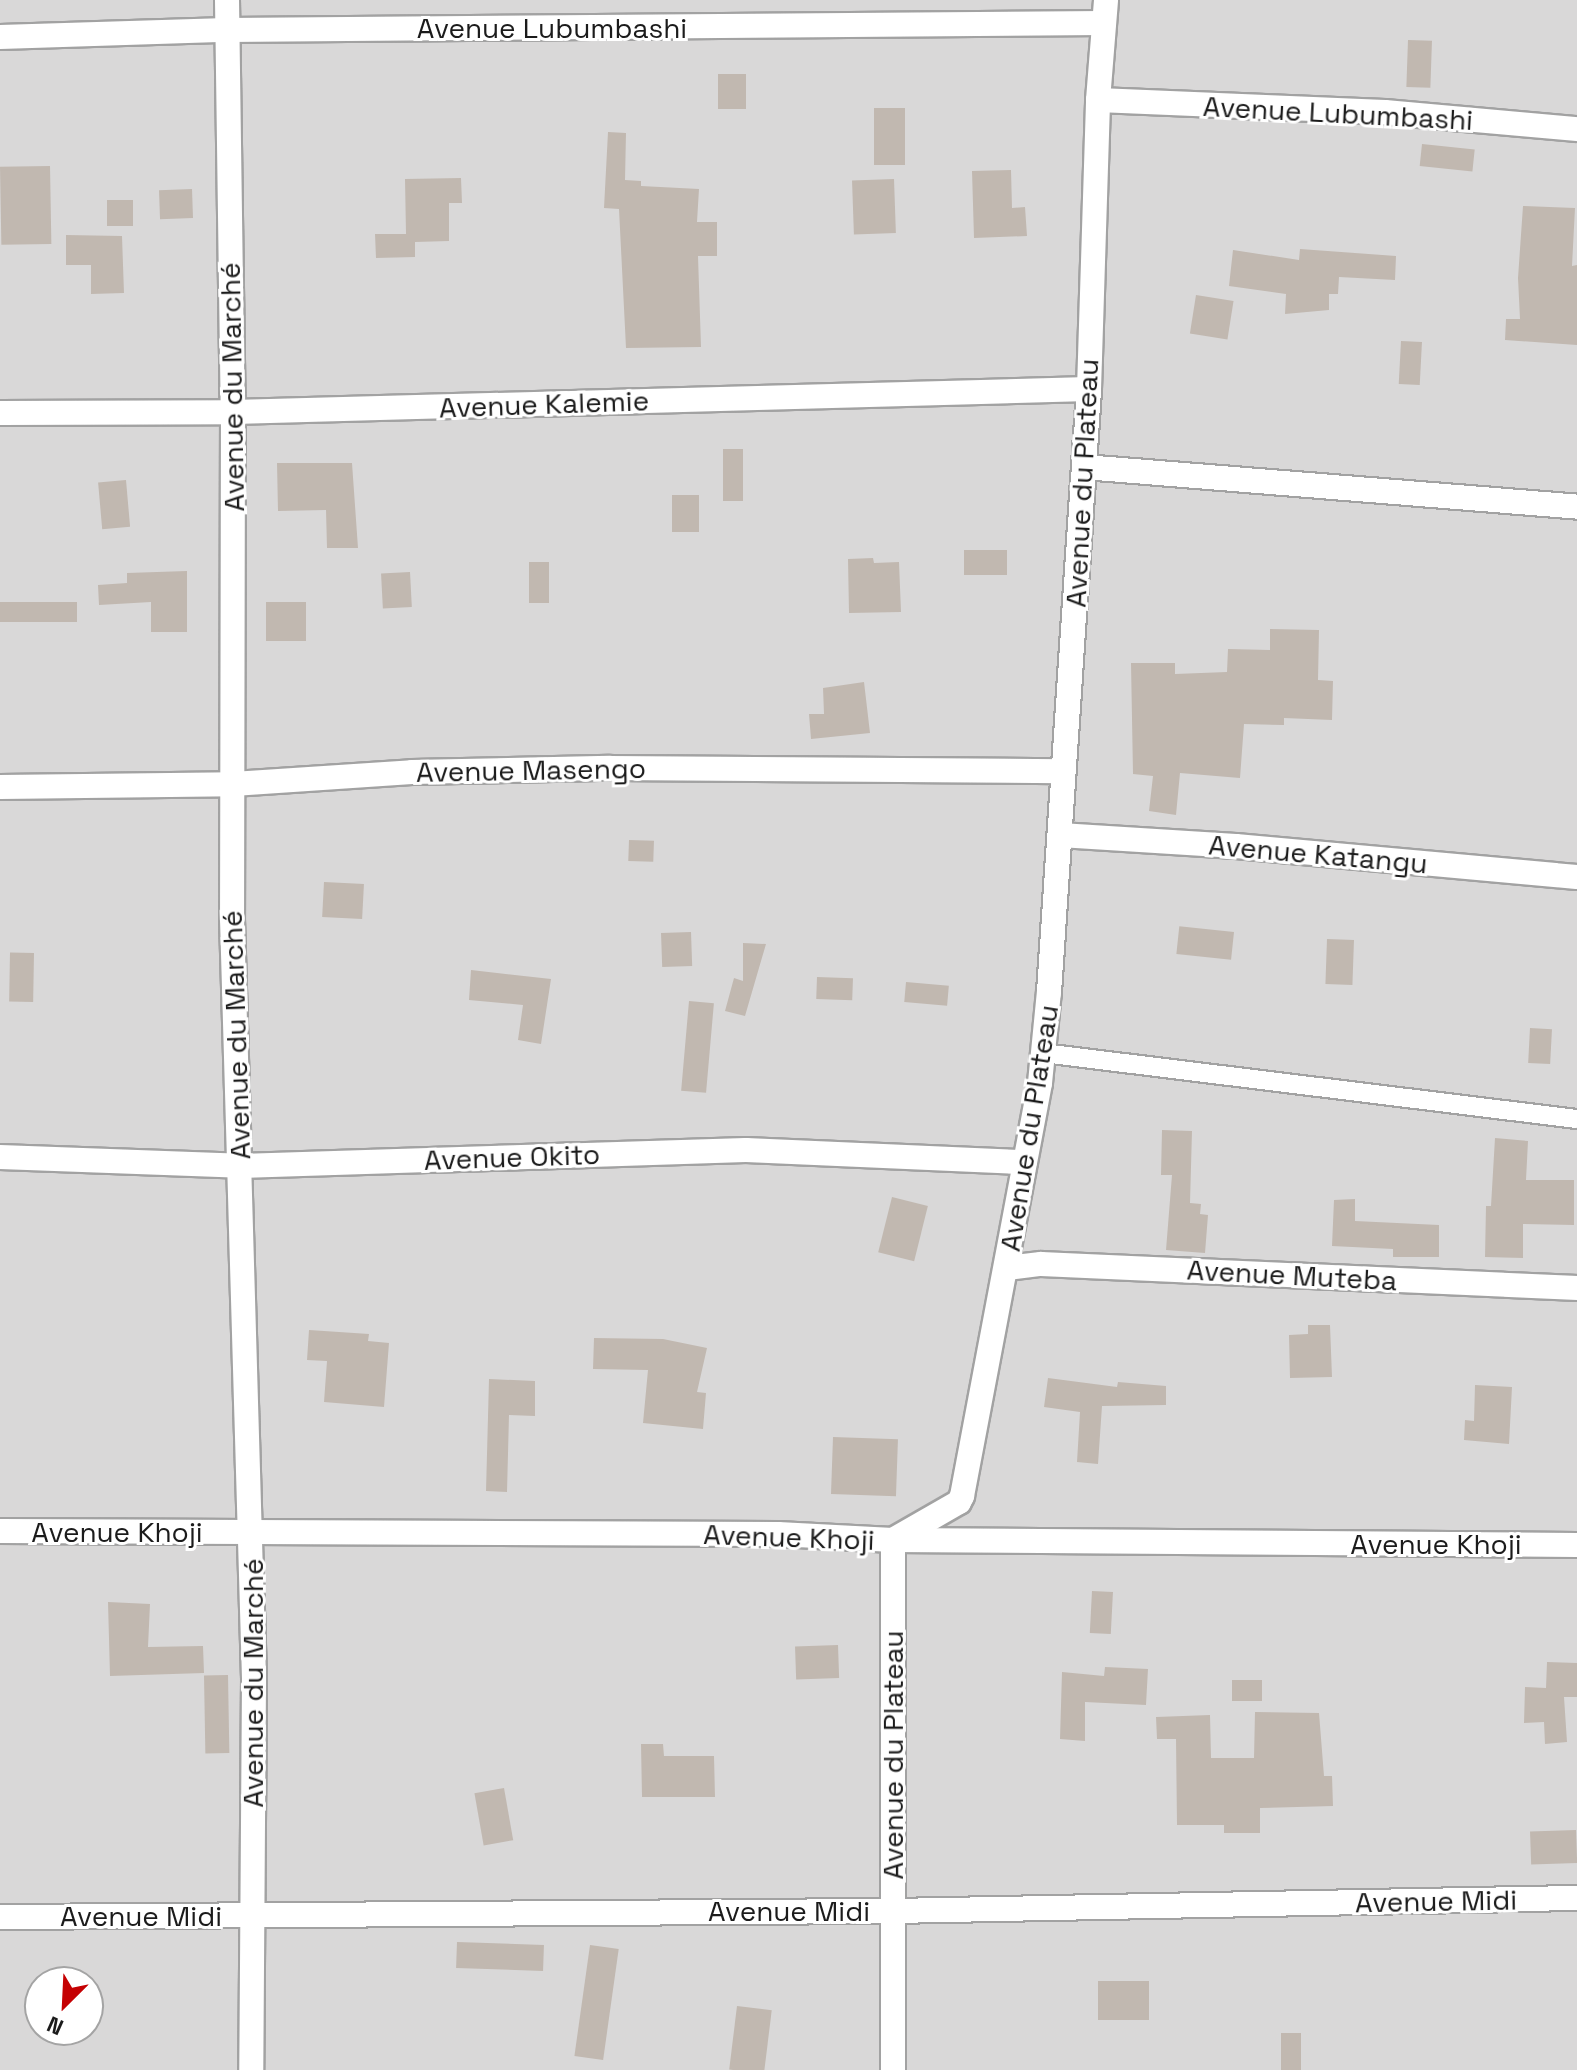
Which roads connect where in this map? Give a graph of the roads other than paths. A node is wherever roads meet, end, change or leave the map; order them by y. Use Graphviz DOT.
graph roads {
  1 [pos="227,0"];
  2 [pos="1105,12"];
  3 [pos="227,30"];
  4 [pos="0,37"];
  5 [pos="1098,100"];
  6 [pos="1577,129"];
  7 [pos="1089,389"];
  8 [pos="233,412"];
  9 [pos="0,413"];
  10 [pos="1084,467"];
  11 [pos="1577,507"];
  12 [pos="1063,771"];
  13 [pos="233,784"];
  14 [pos="0,787"];
  15 [pos="1060,835"];
  16 [pos="1577,877"];
  17 [pos="1043,1053"];
  18 [pos="1577,1119"];
  19 [pos="0,1157"];
  20 [pos="1025,1162"];
  21 [pos="240,1166"];
  22 [pos="1007,1268"];
  23 [pos="1577,1288"];
  24 [pos="0,1531"];
  25 [pos="252,1533"];
  26 [pos="893,1540"];
  27 [pos="1577,1545"];
  28 [pos="1577,1898"];
  29 [pos="892,1911"];
  30 [pos="251,1915"];
  31 [pos="0,1917"];
  32 [pos="251,2070"];
  33 [pos="893,2070"];
  1 -- 3 [label="street, Avenue du Marché"];
  2 -- 3 [label="street, Avenue Lubumbashi"];
  2 -- 5 [label="street, Avenue du Plateau"];
  3 -- 4 [label="street, Avenue Lubumbashi"];
  3 -- 8 [label="street, Avenue du Marché"];
  5 -- 6 [label="street, Avenue Lubumbashi"];
  5 -- 7 [label="street, Avenue du Plateau"];
  7 -- 8 [label="street, Avenue Kalemie"];
  7 -- 10 [label="street, Avenue du Plateau"];
  8 -- 9 [label="street, Avenue Kalemie"];
  8 -- 13 [label="street, Avenue du Marché"];
  10 -- 11 [label="street"];
  10 -- 12 [label="street, Avenue du Plateau"];
  12 -- 13 [label="street, Avenue Masengo"];
  12 -- 15 [label="street, Avenue du Plateau"];
  13 -- 14 [label="street, Avenue Masengo"];
  13 -- 21 [label="street, Avenue du Marché"];
  15 -- 16 [label="street, Avenue Katangu"];
  15 -- 17 [label="street, Avenue du Plateau"];
  17 -- 18 [label="street"];
  17 -- 20 [label="street, Avenue du Plateau"];
  19 -- 21 [label="street, Avenue Okito"];
  20 -- 21 [label="street, Avenue Okito"];
  20 -- 22 [label="street, Avenue du Plateau"];
  21 -- 25 [label="street, Avenue du Marché"];
  22 -- 23 [label="street, Avenue Muteba"];
  22 -- 26 [label="street, Avenue du Plateau"];
  24 -- 25 [label="street, Avenue Khoji"];
  25 -- 26 [label="street, Avenue Khoji"];
  25 -- 30 [label="street, Avenue du Marché"];
  26 -- 27 [label="street, Avenue Khoji"];
  26 -- 29 [label="street, Avenue du Plateau"];
  28 -- 29 [label="street, Avenue Midi"];
  29 -- 30 [label="street, Avenue Midi"];
  29 -- 33 [label="street, Avenue du Plateau"];
  30 -- 31 [label="street, Avenue Midi"];
  30 -- 32 [label="street, Avenue du Marché"];
}
